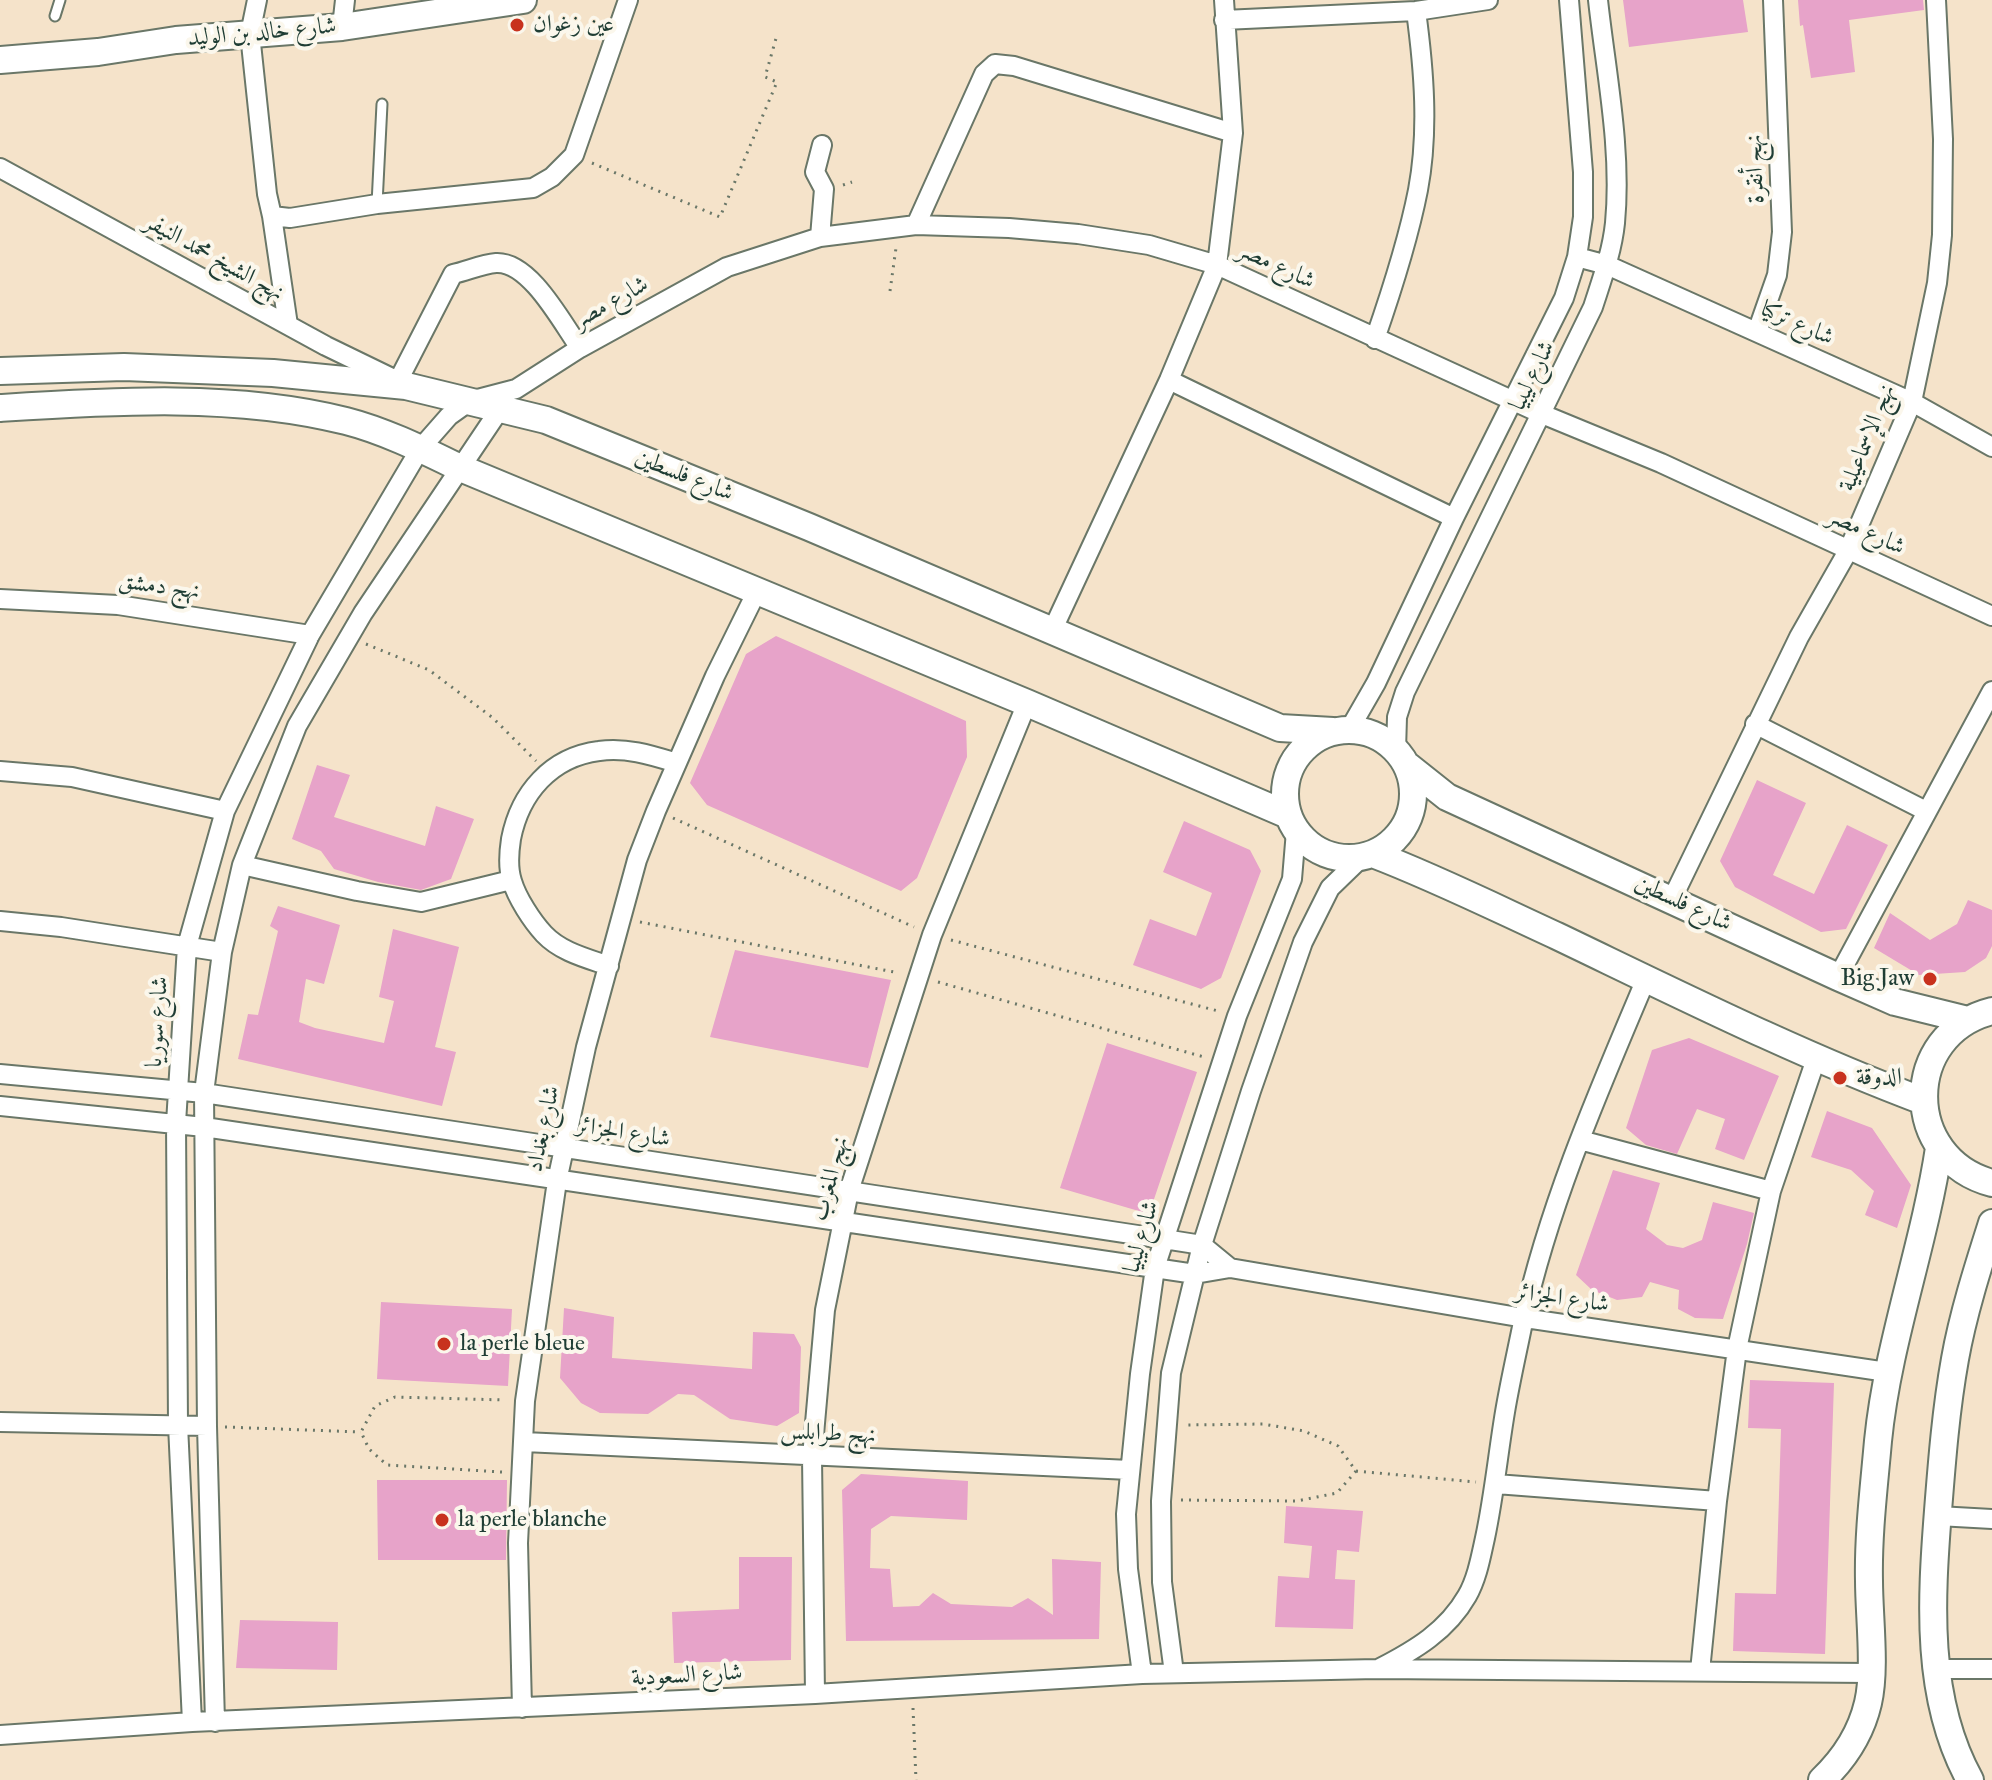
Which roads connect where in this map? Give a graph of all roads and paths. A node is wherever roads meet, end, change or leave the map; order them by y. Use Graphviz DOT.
graph roads {
  1 [pos="60,0"];
  2 [pos="257,0"];
  3 [pos="345,0"];
  4 [pos="523,0"];
  5 [pos="628,0"];
  6 [pos="1224,0"];
  7 [pos="1488,0"];
  8 [pos="1569,0"];
  9 [pos="1598,0"];
  10 [pos="1773,0"];
  11 [pos="1936,0"];
  12 [pos="1416,11"];
  13 [pos="55,16"];
  14 [pos="1224,20"];
  15 [pos="342,27"];
  16 [pos="250,34"];
  17 [pos="777,35"];
  18 [pos="0,60"];
  19 [pos="382,104"];
  20 [pos="1233,133"];
  21 [pos="822,145"];
  22 [pos="574,155"];
  23 [pos="0,168"];
  24 [pos="377,204"];
  25 [pos="272,216"];
  26 [pos="907,225"];
  27 [pos="820,237"];
  28 [pos="1577,257"];
  29 [pos="1217,265"];
  30 [pos="1607,265"];
  31 [pos="890,291"];
  32 [pos="288,325"];
  33 [pos="1757,332"];
  34 [pos="1375,339"];
  35 [pos="580,348"];
  36 [pos="0,371"];
  37 [pos="1169,380"];
  38 [pos="402,384"];
  39 [pos="516,389"];
  40 [pos="1513,400"];
  41 [pos="470,401"];
  42 [pos="1912,402"];
  43 [pos="0,408"];
  44 [pos="498,409"];
  45 [pos="1542,414"];
  46 [pos="1992,447"];
  47 [pos="420,449"];
  48 [pos="458,467"];
  49 [pos="1454,518"];
  50 [pos="1848,551"];
  51 [pos="757,591"];
  52 [pos="334,594"];
  53 [pos="0,599"];
  54 [pos="363,613"];
  55 [pos="1992,616"];
  56 [pos="1052,631"];
  57 [pos="310,635"];
  58 [pos="348,637"];
  59 [pos="1992,691"];
  60 [pos="1027,703"];
  61 [pos="1755,724"];
  62 [pos="1341,730"];
  63 [pos="1402,759"];
  64 [pos="677,763"];
  65 [pos="0,771"];
  66 [pos="547,772"];
  67 [pos="225,811"];
  68 [pos="1926,811"];
  69 [pos="1292,823"];
  70 [pos="1367,856"];
  71 [pos="242,865"];
  72 [pos="511,880"];
  73 [pos="1672,899"];
  74 [pos="0,921"];
  75 [pos="187,946"];
  76 [pos="222,952"];
  77 [pos="609,966"];
  78 [pos="1838,977"];
  79 [pos="1646,979"];
  80 [pos="1985,1012"];
  81 [pos="1817,1056"];
  82 [pos="0,1074"];
  83 [pos="178,1091"];
  84 [pos="204,1093"];
  85 [pos="1923,1101"];
  86 [pos="0,1106"];
  87 [pos="176,1123"];
  88 [pos="204,1127"];
  89 [pos="1580,1140"];
  90 [pos="564,1148"];
  91 [pos="1939,1148"];
  92 [pos="557,1181"];
  93 [pos="1992,1183"];
  94 [pos="849,1191"];
  95 [pos="1771,1191"];
  96 [pos="843,1222"];
  97 [pos="1992,1223"];
  98 [pos="1164,1239"];
  99 [pos="1202,1245"];
  100 [pos="1155,1268"];
  101 [pos="1230,1268"];
  102 [pos="1195,1274"];
  103 [pos="1524,1318"];
  104 [pos="1737,1349"];
  105 [pos="1887,1372"];
  106 [pos="525,1401"];
  107 [pos="0,1422"];
  108 [pos="178,1425"];
  109 [pos="1166,1425"];
  110 [pos="207,1426"];
  111 [pos="361,1432"];
  112 [pos="524,1442"];
  113 [pos="812,1457"];
  114 [pos="1130,1470"];
  115 [pos="1356,1471"];
  116 [pos="522,1473"];
  117 [pos="1496,1484"];
  118 [pos="1161,1501"];
  119 [pos="1717,1501"];
  120 [pos="1938,1516"];
  121 [pos="1992,1519"];
  122 [pos="1377,1669"];
  123 [pos="1937,1669"];
  124 [pos="1992,1669"];
  125 [pos="1700,1671"];
  126 [pos="1174,1673"];
  127 [pos="1870,1673"];
  128 [pos="1142,1674"];
  129 [pos="913,1688"];
  130 [pos="815,1694"];
  131 [pos="522,1708"];
  132 [pos="192,1722"];
  133 [pos="215,1722"];
  134 [pos="0,1727"];
  135 [pos="0,1735"];
  136 [pos="916,1780"];
  137 [pos="1822,1780"];
  138 [pos="1970,1780"];
  1 -- 13 [label="lane"];
  2 -- 16 [label="street"];
  3 -- 15 [label="street"];
  4 -- 15 [label="street, شارع خالد بن الوليد"];
  5 -- 22 [label="street"];
  6 -- 14 [label="street"];
  7 -- 12 [label="street"];
  8 -- 28 [label="street, شارع ليبيا"];
  9 -- 30 [label="street, شارع ليبيا"];
  10 -- 33 [label="street, نهج أنقرة"];
  11 -- 42 [label="street, نهج الإسماعيلية"];
  12 -- 14 [label="street"];
  12 -- 34 [label="street"];
  14 -- 20 [label="street"];
  15 -- 16 [label="street, شارع خالد بن الوليد"];
  16 -- 18 [label="street, شارع خالد بن الوليد"];
  16 -- 25 [label="street"];
  17 -- 22 [label="path"];
  19 -- 24 [label="lane"];
  20 -- 26 [label="street"];
  20 -- 29 [label="street"];
  21 -- 27 [label="street"];
  22 -- 24 [label="street"];
  23 -- 32 [label="street, نهج الشيخ محمد النيفر"];
  24 -- 25 [label="street"];
  25 -- 32 [label="street"];
  26 -- 27 [label="street, شارع مصر"];
  26 -- 29 [label="street, شارع مصر"];
  26 -- 31 [label="path"];
  27 -- 35 [label="street, شارع مصر"];
  28 -- 30 [label="street, شارع تركيا"];
  28 -- 40 [label="street, شارع ليبيا"];
  29 -- 34 [label="street, شارع مصر"];
  29 -- 37 [label="street"];
  30 -- 33 [label="street, شارع تركيا"];
  30 -- 45 [label="street, شارع ليبيا"];
  32 -- 38 [label="street, نهج الشيخ محمد النيفر"];
  33 -- 42 [label="street, شارع تركيا"];
  34 -- 40 [label="street, شارع مصر"];
  35 -- 38 [label="street"];
  35 -- 39 [label="street, شارع مصر"];
  36 -- 38 [label="street, شارع فلسطين"];
  37 -- 49 [label="street"];
  37 -- 56 [label="street"];
  38 -- 41 [label="street, شارع فلسطين"];
  39 -- 41 [label="street, شارع مصر"];
  39 -- 44 [label="street, شارع مصر"];
  40 -- 45 [label="street, شارع مصر"];
  40 -- 49 [label="street, شارع ليبيا"];
  41 -- 44 [label="street, شارع فلسطين"];
  41 -- 47 [label="street, شارع سوريا"];
  42 -- 46 [label="street, شارع تركيا"];
  42 -- 50 [label="street, نهج الإسماعيلية"];
  43 -- 47 [label="street"];
  44 -- 48 [label="street"];
  44 -- 56 [label="street, شارع فلسطين"];
  45 -- 50 [label="street, شارع مصر"];
  45 -- 63 [label="street, شارع ليبيا"];
  47 -- 48 [label="street"];
  47 -- 52 [label="street, شارع سوريا"];
  48 -- 51 [label="street"];
  48 -- 54 [label="street"];
  49 -- 62 [label="street, شارع ليبيا"];
  50 -- 55 [label="street, شارع مصر"];
  50 -- 61 [label="street, نهج الإسماعيلية"];
  51 -- 60 [label="street"];
  51 -- 64 [label="street, شارع بغداد"];
  52 -- 54 [label="street"];
  52 -- 57 [label="street, شارع سوريا"];
  53 -- 57 [label="street, نهج دمشق"];
  54 -- 58 [label="street"];
  56 -- 62 [label="street, شارع فلسطين"];
  57 -- 67 [label="street, شارع سوريا"];
  58 -- 66 [label="path"];
  58 -- 71 [label="street"];
  59 -- 68 [label="street"];
  60 -- 69 [label="street"];
  60 -- 94 [label="street, نهج المغرب"];
  61 -- 68 [label="street"];
  61 -- 73 [label="street, نهج الإسماعيلية"];
  62 -- 63 [label="street"];
  62 -- 69 [label="street"];
  63 -- 70 [label="street"];
  63 -- 73 [label="street, شارع فلسطين"];
  64 -- 66 [label="street"];
  64 -- 77 [label="street, شارع بغداد"];
  65 -- 67 [label="street"];
  66 -- 72 [label="street"];
  67 -- 75 [label="street, شارع سوريا"];
  68 -- 78 [label="street"];
  69 -- 70 [label="street"];
  69 -- 98 [label="street, شارع ليبيا"];
  70 -- 79 [label="street"];
  70 -- 99 [label="street"];
  71 -- 72 [label="street"];
  71 -- 76 [label="street"];
  72 -- 77 [label="street"];
  73 -- 78 [label="street, شارع فلسطين"];
  74 -- 75 [label="street"];
  75 -- 76 [label="street"];
  75 -- 83 [label="street, شارع سوريا"];
  76 -- 84 [label="street"];
  77 -- 90 [label="street, شارع بغداد"];
  78 -- 80 [label="street, شارع فلسطين"];
  79 -- 81 [label="street"];
  79 -- 89 [label="street"];
  80 -- 85 [label="street"];
  81 -- 85 [label="street"];
  81 -- 95 [label="street"];
  82 -- 83 [label="street, شارع الجزائر"];
  83 -- 84 [label="street, شارع الجزائر"];
  83 -- 87 [label="street, شارع سوريا"];
  84 -- 88 [label="street"];
  84 -- 90 [label="street, شارع الجزائر"];
  85 -- 91 [label="street"];
  86 -- 87 [label="street, شارع الجزائر"];
  87 -- 88 [label="street, شارع الجزائر"];
  87 -- 108 [label="street, شارع سوريا"];
  88 -- 92 [label="street, شارع الجزائر"];
  88 -- 110 [label="street"];
  89 -- 95 [label="street"];
  89 -- 103 [label="street"];
  90 -- 92 [label="street, شارع بغداد"];
  90 -- 94 [label="street, شارع الجزائر"];
  91 -- 93 [label="street"];
  91 -- 105 [label="street"];
  92 -- 96 [label="street, شارع الجزائر"];
  92 -- 106 [label="street, شارع بغداد"];
  94 -- 96 [label="street, نهج المغرب"];
  94 -- 98 [label="street, شارع الجزائر"];
  95 -- 104 [label="street"];
  96 -- 100 [label="street, شارع الجزائر"];
  96 -- 113 [label="street, نهج المغرب"];
  97 -- 120 [label="street"];
  98 -- 99 [label="street, شارع الجزائر"];
  98 -- 100 [label="street, شارع ليبيا"];
  99 -- 101 [label="street, شارع الجزائر"];
  99 -- 102 [label="street"];
  100 -- 102 [label="street, شارع الجزائر"];
  100 -- 114 [label="street, شارع ليبيا"];
  101 -- 102 [label="street, شارع الجزائر"];
  101 -- 103 [label="street, شارع الجزائر"];
  102 -- 109 [label="street"];
  103 -- 104 [label="street, شارع الجزائر"];
  103 -- 117 [label="street"];
  104 -- 105 [label="street, شارع الجزائر"];
  104 -- 119 [label="street"];
  105 -- 127 [label="street"];
  106 -- 111 [label="path"];
  106 -- 112 [label="street, شارع بغداد"];
  107 -- 108 [label="street"];
  108 -- 110 [label="street"];
  108 -- 132 [label="street, شارع سوريا"];
  109 -- 115 [label="path"];
  109 -- 118 [label="street"];
  110 -- 111 [label="path"];
  110 -- 133 [label="street"];
  111 -- 116 [label="path"];
  112 -- 113 [label="street, نهج طرابلس"];
  112 -- 116 [label="street, شارع بغداد"];
  113 -- 114 [label="street, نهج طرابلس"];
  113 -- 130 [label="street, نهج المغرب"];
  114 -- 128 [label="street, شارع ليبيا"];
  115 -- 117 [label="path"];
  115 -- 118 [label="path"];
  116 -- 131 [label="street, شارع بغداد"];
  117 -- 119 [label="street"];
  117 -- 122 [label="street"];
  118 -- 126 [label="street"];
  119 -- 125 [label="street"];
  120 -- 121 [label="street"];
  120 -- 123 [label="street"];
  122 -- 125 [label="street, شارع السعودية"];
  122 -- 126 [label="street, شارع السعودية"];
  123 -- 124 [label="street"];
  123 -- 138 [label="street"];
  125 -- 127 [label="street, شارع السعودية"];
  126 -- 128 [label="street, شارع السعودية"];
  127 -- 137 [label="street"];
  128 -- 129 [label="street, شارع السعودية"];
  129 -- 130 [label="street, شارع السعودية"];
  129 -- 136 [label="path"];
  130 -- 131 [label="street, شارع السعودية"];
  131 -- 133 [label="street, شارع السعودية"];
  132 -- 133 [label="street, شارع السعودية"];
  132 -- 135 [label="street, شارع السعودية"];
  134 -- 135 [label="street"];
}
